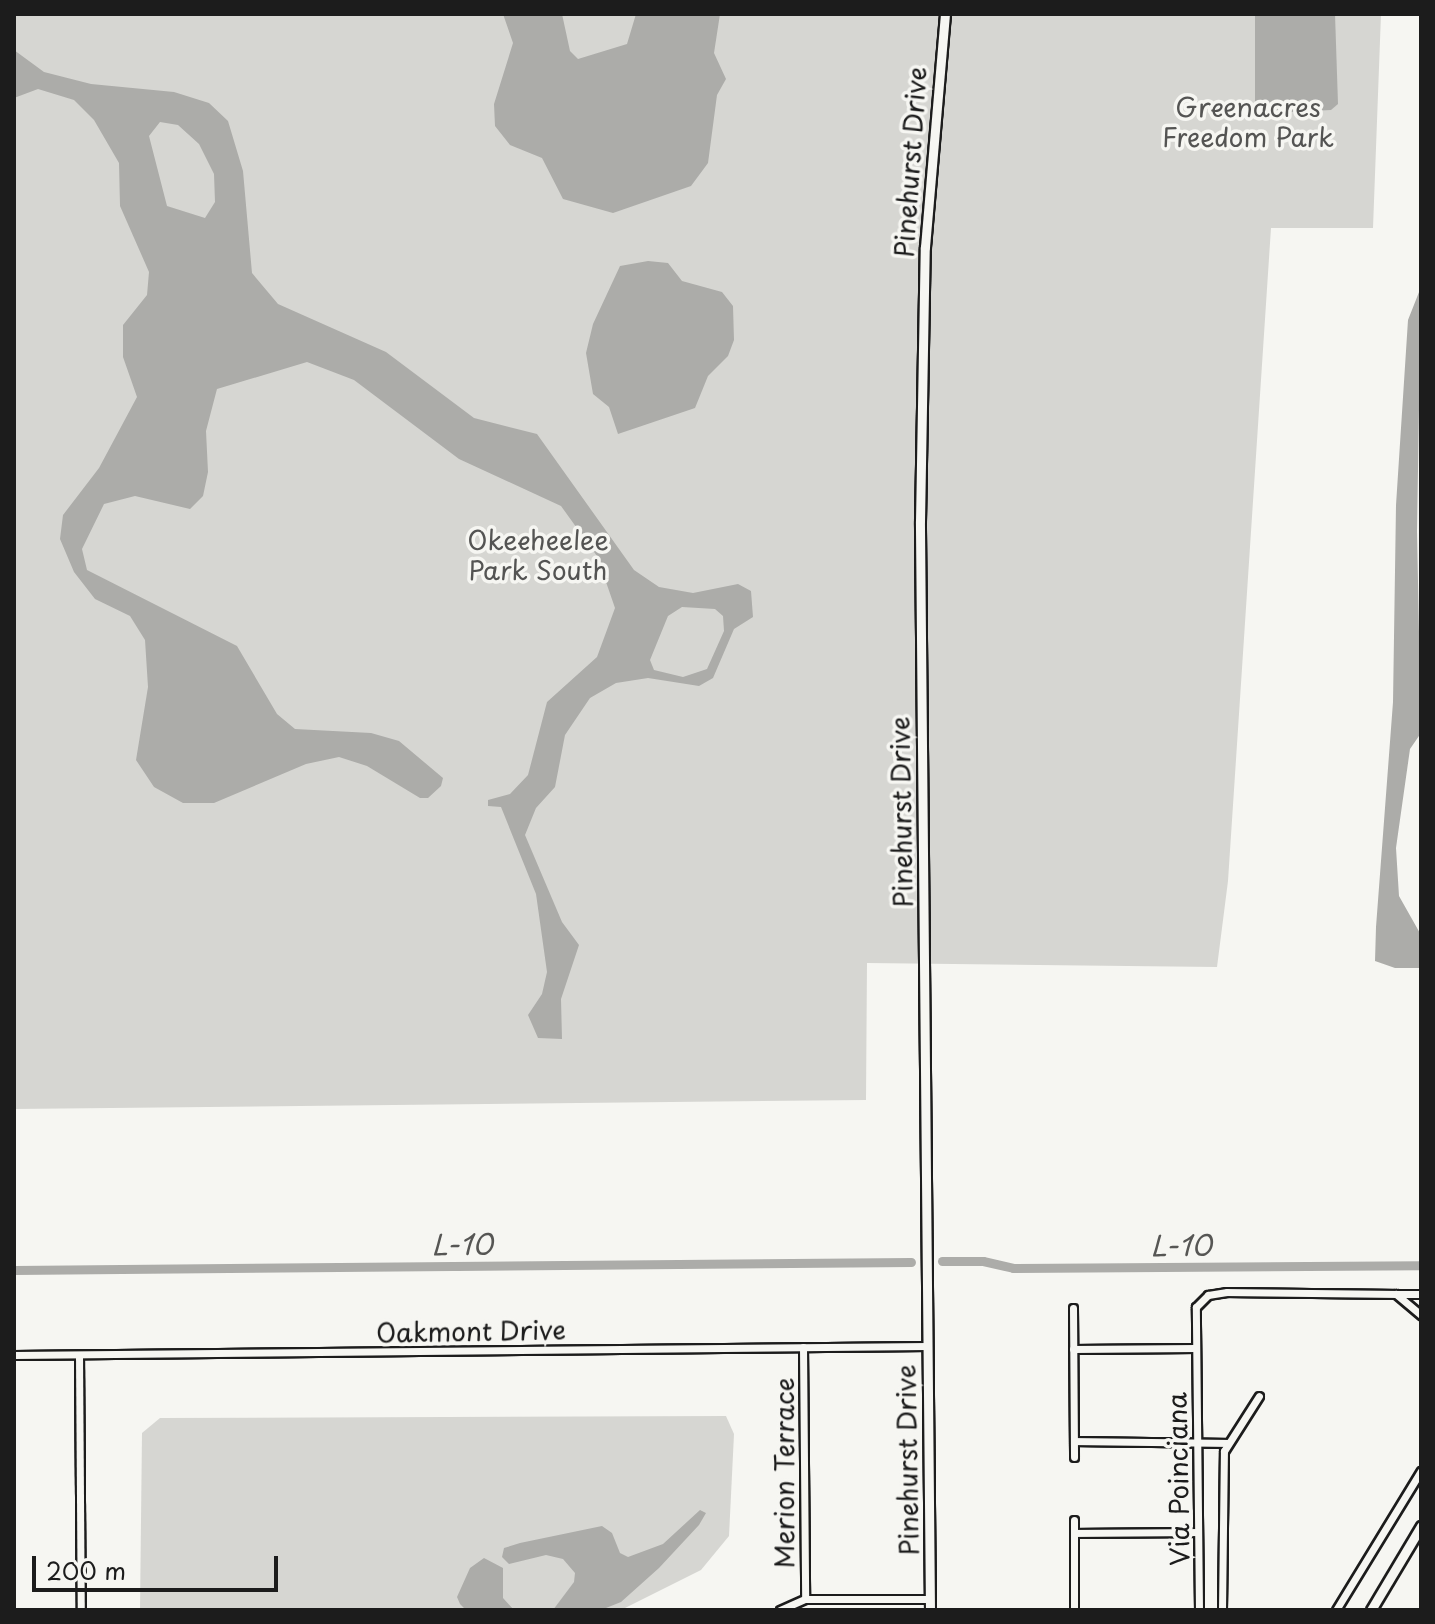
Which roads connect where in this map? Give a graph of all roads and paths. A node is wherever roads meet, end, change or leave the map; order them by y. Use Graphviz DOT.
graph roads {
  1 [pos="945,14"];
  2 [pos="1396,1294"];
  3 [pos="1421,1294"];
  4 [pos="1073,1308"];
  5 [pos="1421,1315"];
  6 [pos="928,1346"];
  7 [pos="803,1347"];
  8 [pos="1196,1348"];
  9 [pos="1073,1349"];
  10 [pos="14,1355"];
  11 [pos="79,1355"];
  12 [pos="1259,1396"];
  13 [pos="1197,1440"];
  14 [pos="1074,1441"];
  15 [pos="1228,1443"];
  16 [pos="1074,1457"];
  17 [pos="1421,1471"];
  18 [pos="1074,1520"];
  19 [pos="1421,1526"];
  20 [pos="1198,1532"];
  21 [pos="1074,1533"];
  22 [pos="805,1599"];
  23 [pos="930,1599"];
  24 [pos="81,1610"];
  25 [pos="780,1610"];
  26 [pos="930,1610"];
  27 [pos="1074,1610"];
  28 [pos="1199,1610"];
  29 [pos="1222,1610"];
  30 [pos="1336,1610"];
  31 [pos="1371,1610"];
  1 -- 6 [label="street, Pinehurst Drive"];
  2 -- 3 [label="street, Via Poinciana"];
  2 -- 5 [label="street"];
  2 -- 8 [label="street, Via Poinciana"];
  4 -- 9 [label="street"];
  6 -- 7 [label="street, Oakmont Drive"];
  6 -- 23 [label="street, Pinehurst Drive"];
  7 -- 11 [label="street, Oakmont Drive"];
  7 -- 22 [label="street, Merion Terrace"];
  8 -- 9 [label="street"];
  8 -- 13 [label="street, Via Poinciana"];
  9 -- 14 [label="street"];
  10 -- 11 [label="street, Oakmont Drive"];
  11 -- 24 [label="street"];
  12 -- 15 [label="street"];
  13 -- 14 [label="street"];
  13 -- 15 [label="street"];
  13 -- 20 [label="street, Via Poinciana"];
  14 -- 16 [label="street"];
  15 -- 29 [label="street"];
  17 -- 30 [label="street"];
  18 -- 21 [label="street"];
  19 -- 31 [label="street"];
  20 -- 21 [label="street"];
  20 -- 28 [label="street, Via Poinciana"];
  21 -- 27 [label="street"];
  22 -- 23 [label="street"];
  22 -- 25 [label="street"];
  23 -- 26 [label="street, Pinehurst Drive"];
}
